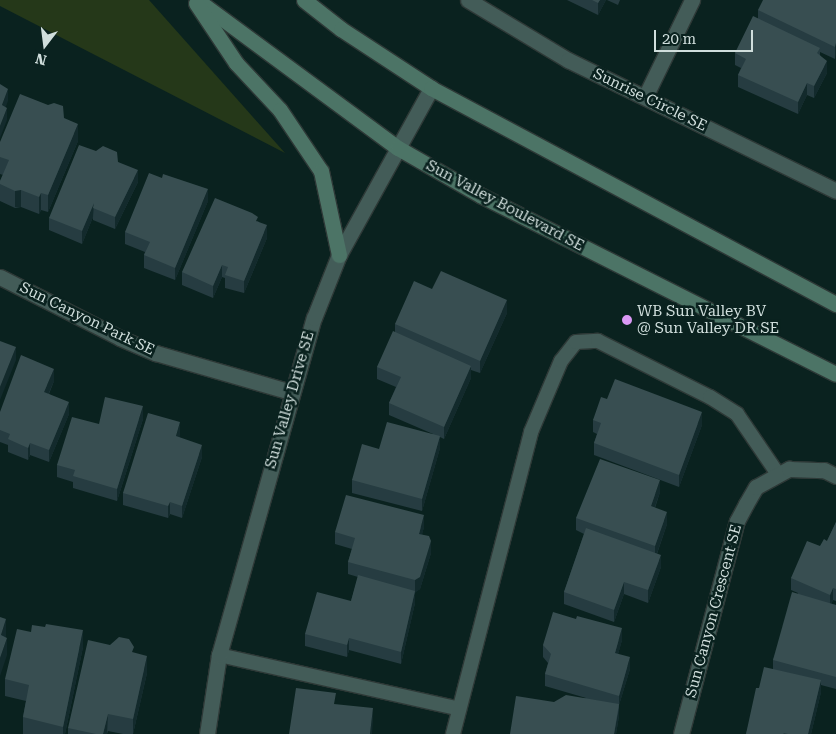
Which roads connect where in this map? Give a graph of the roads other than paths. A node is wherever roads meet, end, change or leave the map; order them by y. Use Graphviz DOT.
graph roads {
  1 [pos="193,0"];
  2 [pos="197,0"];
  3 [pos="304,0"];
  4 [pos="468,0"];
  5 [pos="692,0"];
  6 [pos="431,88"];
  7 [pos="645,97"];
  8 [pos="398,148"];
  9 [pos="836,191"];
  10 [pos="339,254"];
  11 [pos="0,277"];
  12 [pos="836,304"];
  13 [pos="836,374"];
  14 [pos="291,392"];
  15 [pos="778,474"];
  16 [pos="836,476"];
  17 [pos="219,655"];
  18 [pos="457,708"];
  19 [pos="207,734"];
  20 [pos="453,734"];
  21 [pos="681,734"];
  1 -- 10 [label="main road"];
  2 -- 8 [label="main road, Sun Valley Boulevard SE"];
  3 -- 6 [label="main road"];
  4 -- 7 [label="street, Sunrise Circle SE"];
  5 -- 7 [label="street"];
  6 -- 8 [label="street, Sun Valley Drive SE"];
  6 -- 12 [label="main road"];
  7 -- 9 [label="street, Sunrise Circle SE"];
  8 -- 10 [label="street, Sun Valley Drive SE"];
  8 -- 13 [label="main road, Sun Valley Boulevard SE"];
  10 -- 14 [label="street, Sun Valley Drive SE"];
  11 -- 14 [label="street, Sun Canyon Park SE"];
  14 -- 17 [label="street, Sun Valley Drive SE"];
  15 -- 16 [label="street, Sun Canyon Crescent SE"];
  15 -- 18 [label="lane"];
  15 -- 21 [label="street, Sun Canyon Crescent SE"];
  17 -- 18 [label="lane"];
  17 -- 19 [label="street, Sun Valley Drive SE"];
  18 -- 20 [label="lane"];
}
